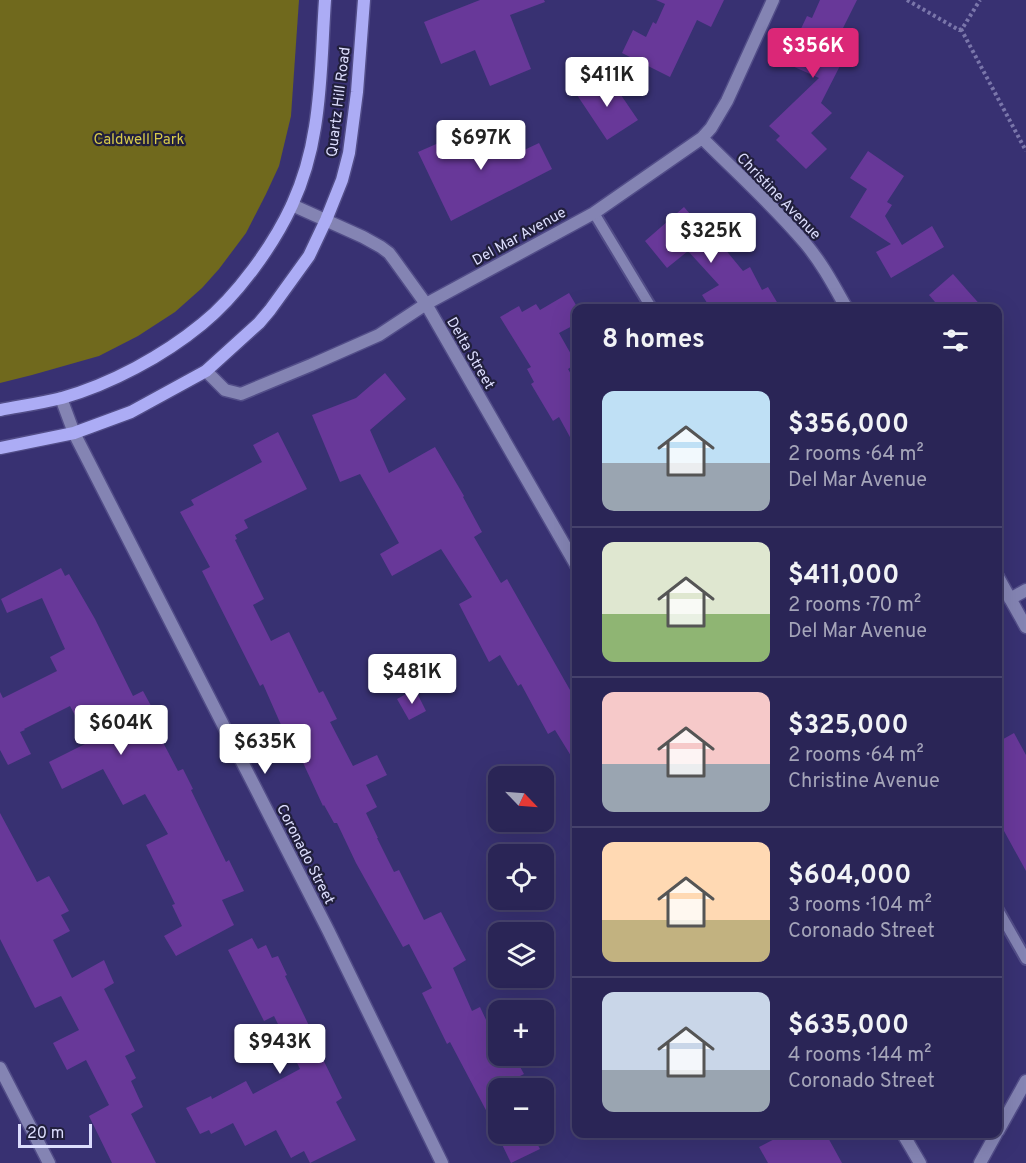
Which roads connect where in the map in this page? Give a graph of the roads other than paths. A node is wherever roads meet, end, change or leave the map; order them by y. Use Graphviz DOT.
graph roads {
  1 [pos="325,0"];
  2 [pos="364,0"];
  3 [pos="773,0"];
  4 [pos="702,138"];
  5 [pos="292,205"];
  6 [pos="594,213"];
  7 [pos="327,220"];
  8 [pos="426,304"];
  9 [pos="649,304"];
  10 [pos="844,304"];
  11 [pos="206,371"];
  12 [pos="61,398"];
  13 [pos="0,410"];
  14 [pos="74,433"];
  15 [pos="0,448"];
  16 [pos="572,559"];
  17 [pos="1002,584"];
  18 [pos="1026,590"];
  19 [pos="1010,599"];
  20 [pos="1026,627"];
  21 [pos="1002,917"];
  22 [pos="1026,959"];
  23 [pos="0,1068"];
  24 [pos="1026,1081"];
  25 [pos="1002,1124"];
  26 [pos="905,1138"];
  27 [pos="994,1138"];
  28 [pos="49,1163"];
  29 [pos="442,1163"];
  30 [pos="920,1163"];
  31 [pos="980,1163"];
  1 -- 5 [label="main road, Quartz Hill Road"];
  2 -- 7 [label="main road, Quartz Hill Road"];
  3 -- 4 [label="street, Del Mar Avenue"];
  4 -- 6 [label="street, Del Mar Avenue"];
  4 -- 10 [label="street, Christine Avenue"];
  5 -- 7 [label="street, Delta Street"];
  5 -- 12 [label="main road, Quartz Hill Road"];
  6 -- 8 [label="street, Del Mar Avenue"];
  6 -- 9 [label="lane"];
  7 -- 8 [label="street, Delta Street"];
  7 -- 11 [label="main road, Quartz Hill Road"];
  8 -- 11 [label="street, Del Mar Avenue"];
  8 -- 16 [label="street, Delta Street"];
  11 -- 14 [label="main road, Quartz Hill Road"];
  12 -- 13 [label="main road, Quartz Hill Road"];
  12 -- 14 [label="street, Coronado Street"];
  14 -- 15 [label="main road, Quartz Hill Road"];
  14 -- 29 [label="street, Coronado Street"];
  17 -- 19 [label="street"];
  18 -- 19 [label="street"];
  19 -- 20 [label="street"];
  21 -- 22 [label="lane"];
  23 -- 28 [label="street"];
  24 -- 25 [label="street"];
  26 -- 30 [label="street"];
  27 -- 31 [label="street"];
}
